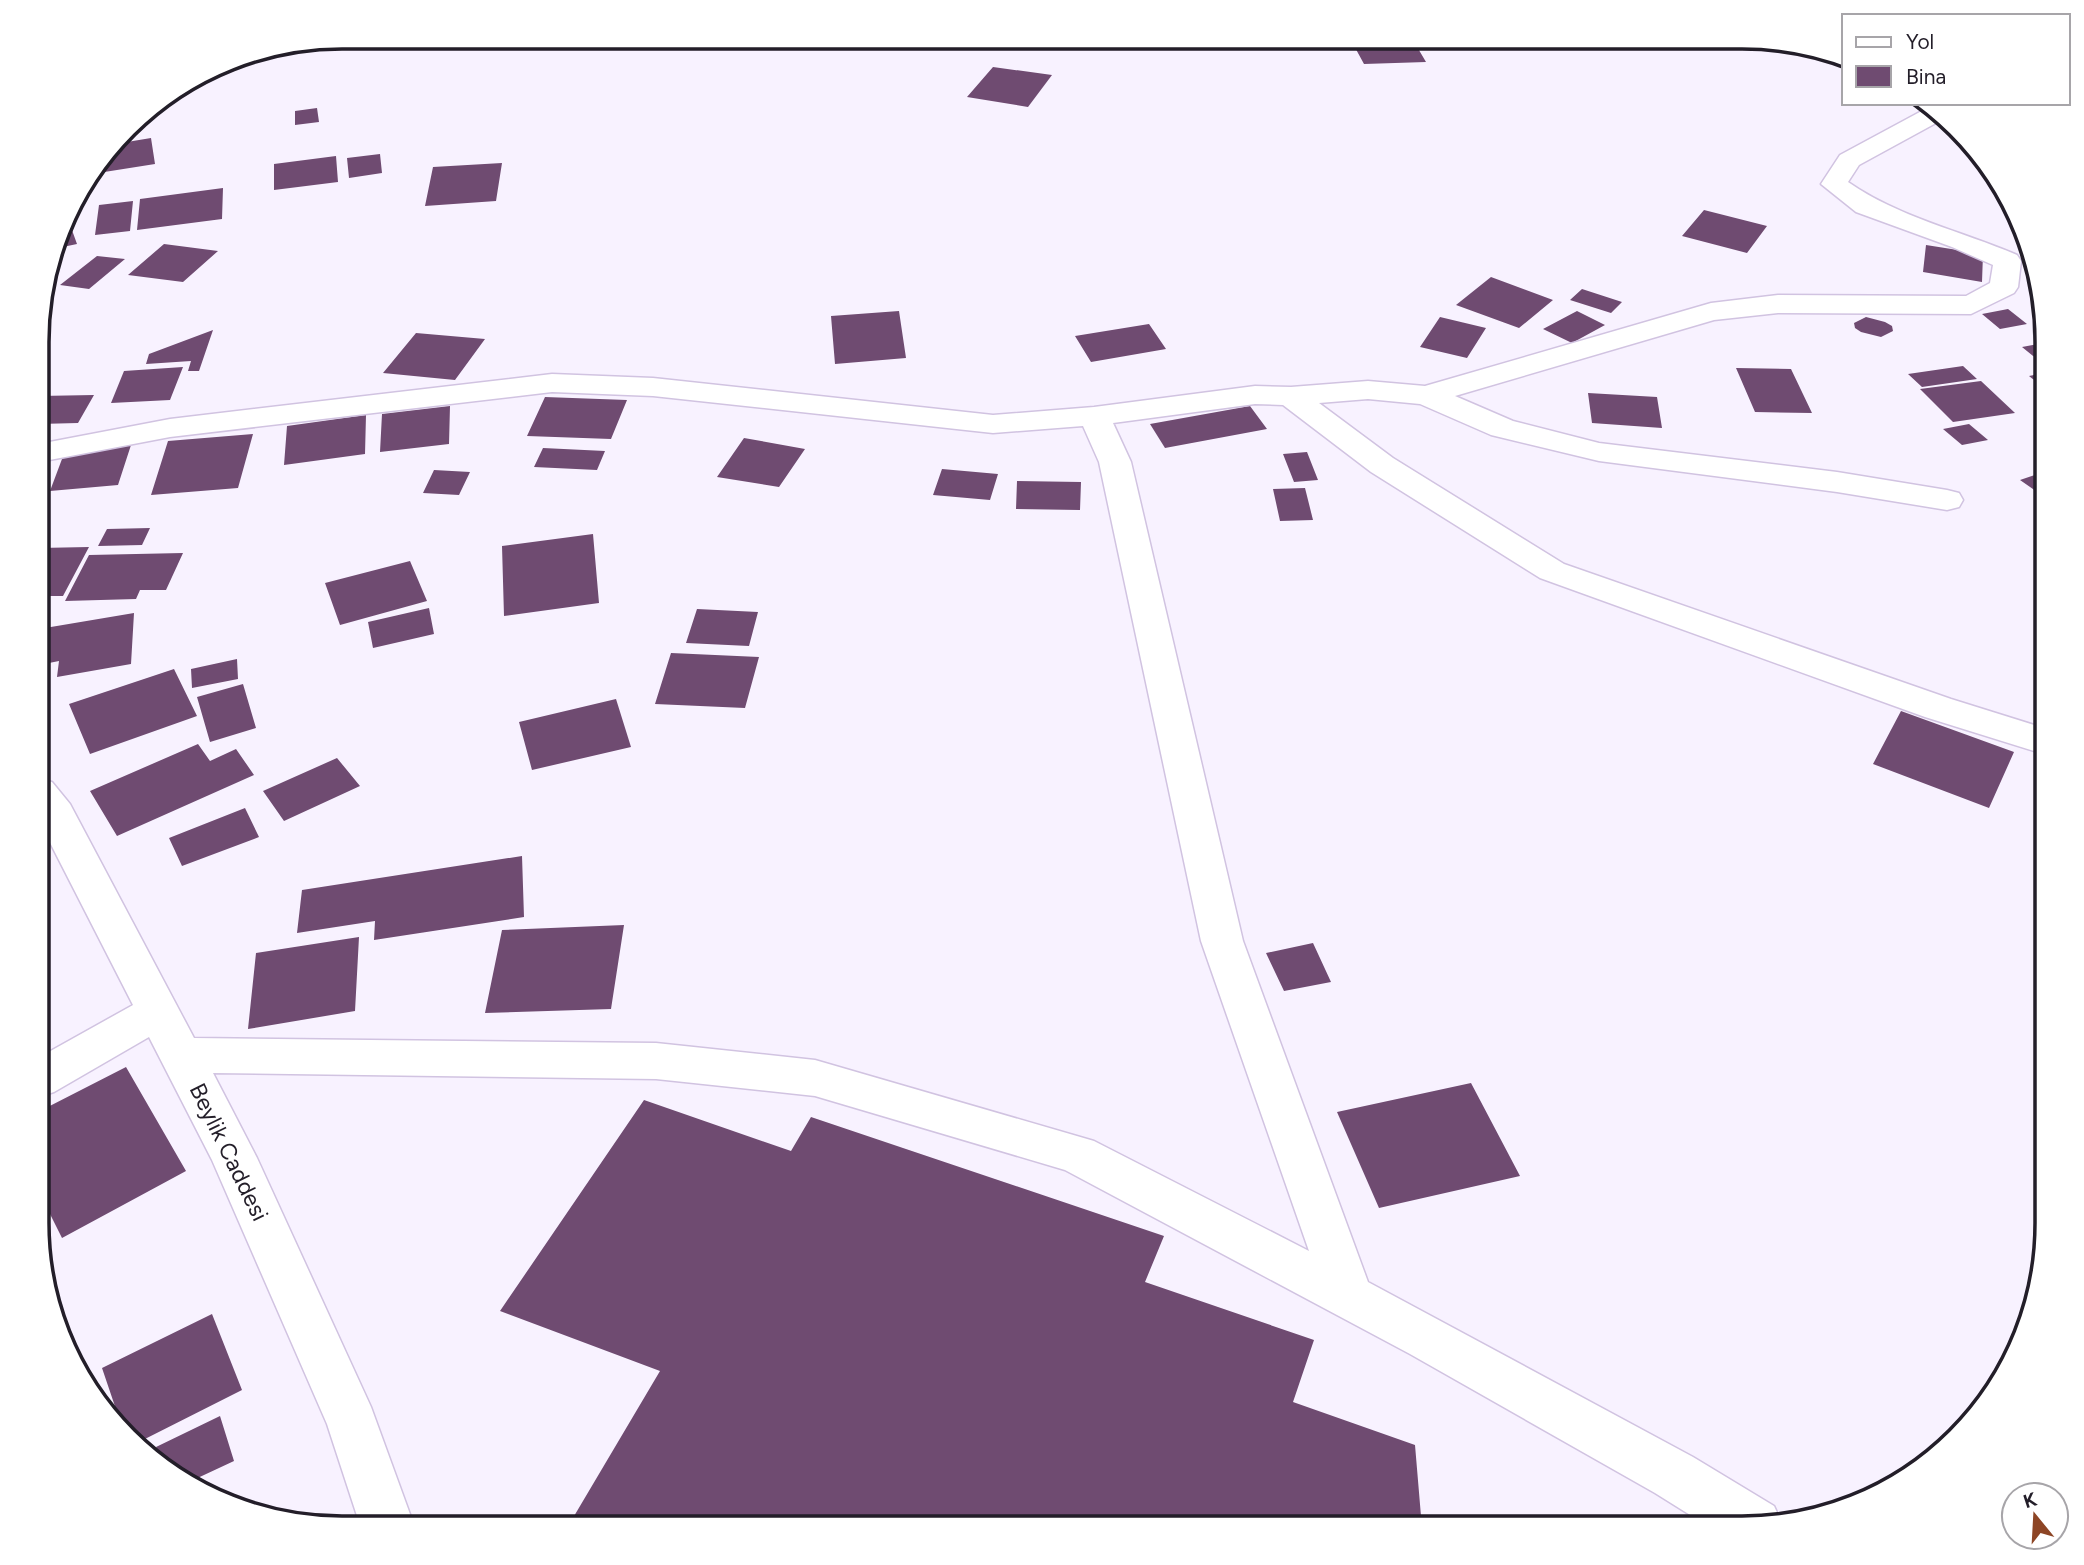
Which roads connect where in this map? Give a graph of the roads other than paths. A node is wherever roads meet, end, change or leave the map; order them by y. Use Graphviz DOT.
graph roads {
  1 [pos="1929,117"];
  2 [pos="1426,395"];
  3 [pos="1291,396"];
  4 [pos="1094,416"];
  5 [pos="49,451"];
  6 [pos="1947,500"];
  7 [pos="2035,738"];
  8 [pos="49,805"];
  9 [pos="159,1012"];
  10 [pos="182,1055"];
  11 [pos="49,1073"];
  12 [pos="1349,1297"];
  13 [pos="384,1516"];
  14 [pos="1740,1516"];
  1 -- 2 [label="street"];
  2 -- 3 [label="street"];
  2 -- 6 [label="street"];
  3 -- 4 [label="street"];
  3 -- 7 [label="street"];
  4 -- 5 [label="street"];
  4 -- 12 [label="street"];
  8 -- 9 [label="street, Beylik Caddesi"];
  9 -- 10 [label="street, Beylik Caddesi"];
  9 -- 11 [label="street"];
  10 -- 12 [label="street"];
  10 -- 13 [label="street, Beylik Caddesi"];
  12 -- 14 [label="street"];
}
